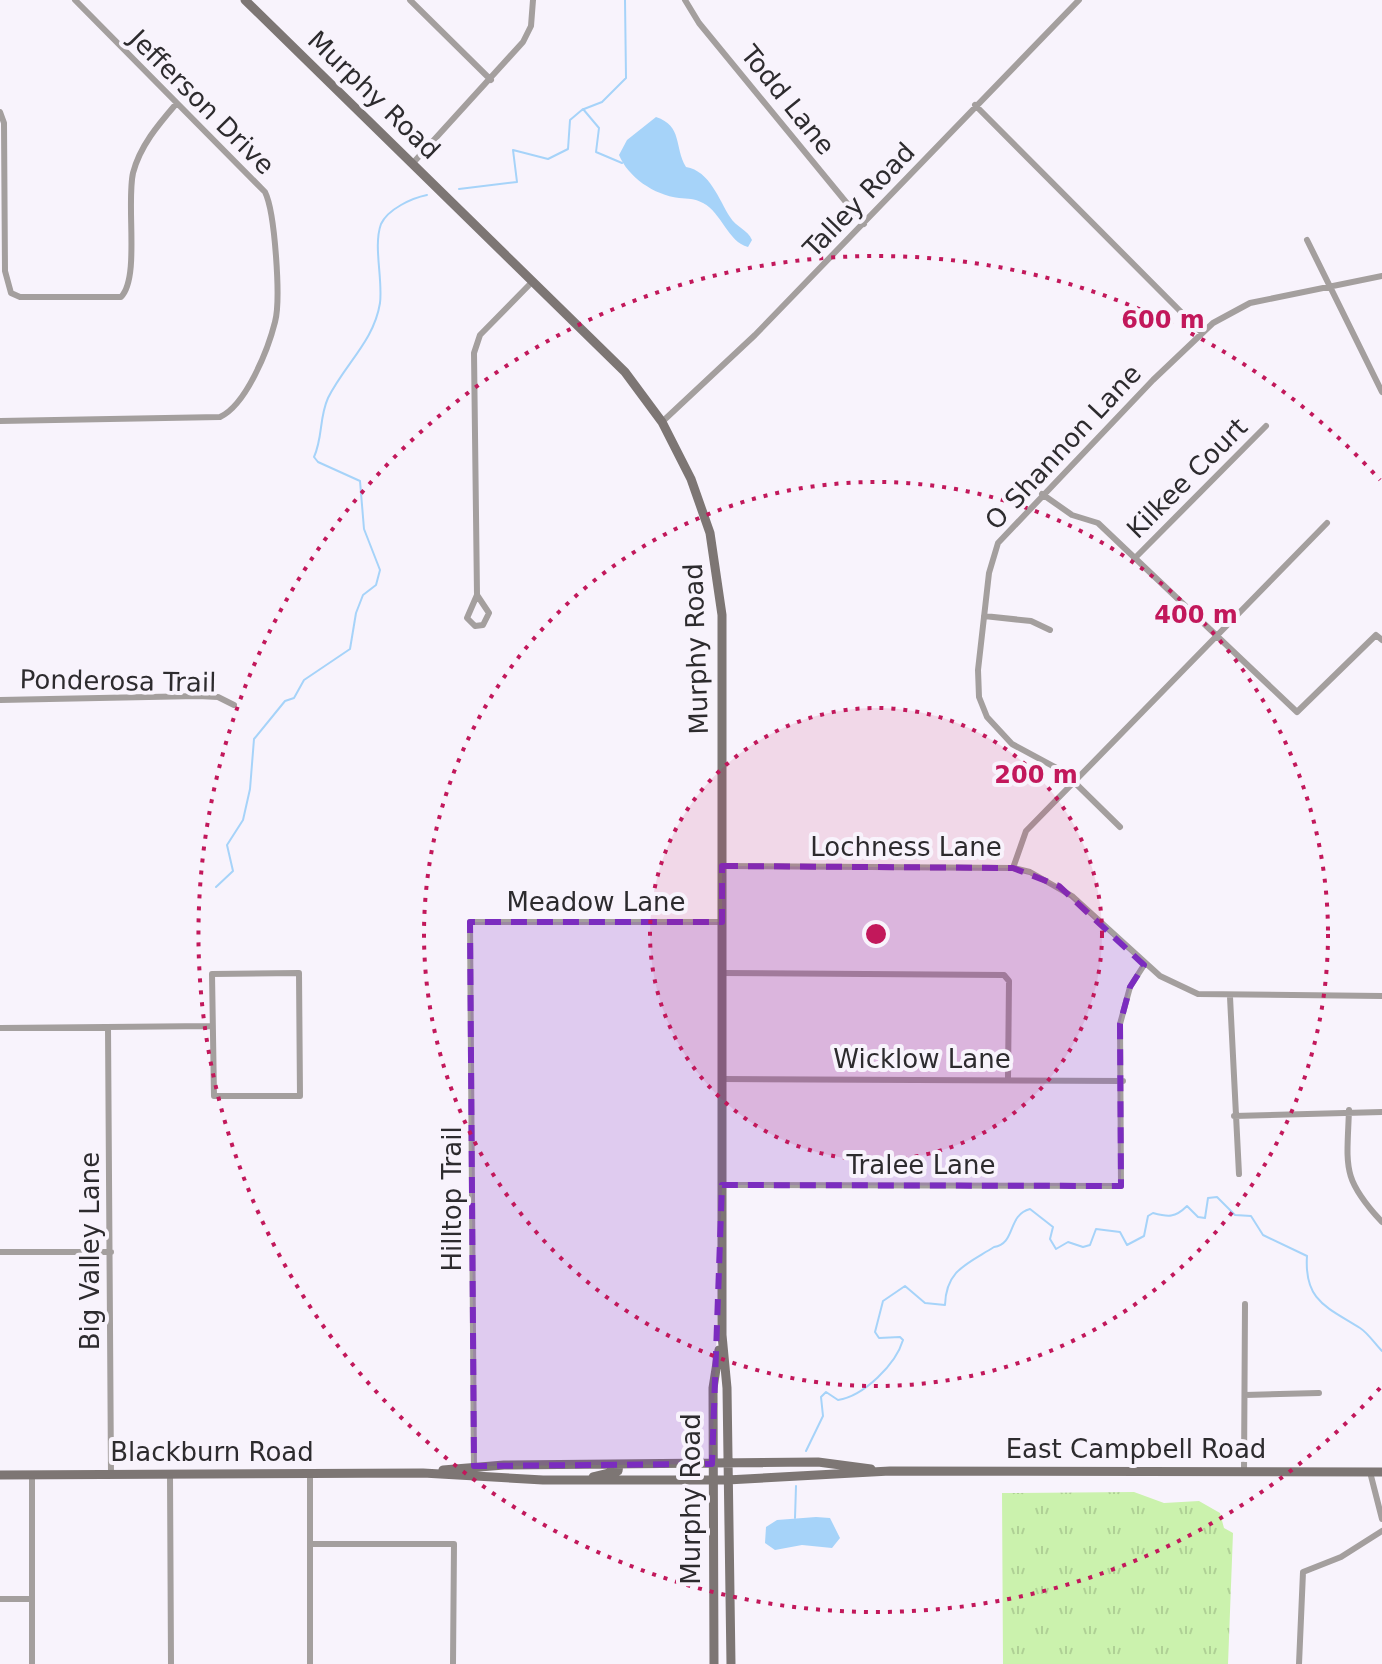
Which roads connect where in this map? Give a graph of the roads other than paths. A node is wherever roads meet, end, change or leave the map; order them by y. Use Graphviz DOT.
graph roads {
  1 [pos="75,0"];
  2 [pos="245,0"];
  3 [pos="410,0"];
  4 [pos="533,0"];
  5 [pos="685,0"];
  6 [pos="1079,0"];
  7 [pos="491,80"];
  8 [pos="176,104"];
  9 [pos="975,105"];
  10 [pos="0,112"];
  11 [pos="413,163"];
  12 [pos="864,224"];
  13 [pos="1307,240"];
  14 [pos="1382,276"];
  15 [pos="533,281"];
  16 [pos="1331,288"];
  17 [pos="1202,333"];
  18 [pos="1382,392"];
  19 [pos="0,421"];
  20 [pos="662,422"];
  21 [pos="1266,426"];
  22 [pos="1042,494"];
  23 [pos="1327,523"];
  24 [pos="1136,557"];
  25 [pos="477,595"];
  26 [pos="984,616"];
  27 [pos="1050,630"];
  28 [pos="1217,636"];
  29 [pos="1382,640"];
  30 [pos="0,700"];
  31 [pos="234,705"];
  32 [pos="1075,783"];
  33 [pos="1120,827"];
  34 [pos="722,866"];
  35 [pos="1013,868"];
  36 [pos="470,922"];
  37 [pos="722,922"];
  38 [pos="1144,965"];
  39 [pos="722,973"];
  40 [pos="1382,996"];
  41 [pos="1230,997"];
  42 [pos="212,1026"];
  43 [pos="108,1027"];
  44 [pos="0,1028"];
  45 [pos="1008,1078"];
  46 [pos="722,1079"];
  47 [pos="1123,1081"];
  48 [pos="1349,1110"];
  49 [pos="1382,1112"];
  50 [pos="1234,1116"];
  51 [pos="1239,1174"];
  52 [pos="722,1185"];
  53 [pos="1382,1222"];
  54 [pos="0,1252"];
  55 [pos="111,1252"];
  56 [pos="1245,1304"];
  57 [pos="722,1335"];
  58 [pos="1319,1393"];
  59 [pos="1245,1395"];
  60 [pos="619,1464"];
  61 [pos="712,1464"];
  62 [pos="727,1464"];
  63 [pos="543,1465"];
  64 [pos="474,1471"];
  65 [pos="890,1471"];
  66 [pos="1244,1471"];
  67 [pos="310,1473"];
  68 [pos="1379,1473"];
  69 [pos="32,1474"];
  70 [pos="0,1475"];
  71 [pos="111,1475"];
  72 [pos="170,1475"];
  73 [pos="543,1480"];
  74 [pos="712,1480"];
  75 [pos="727,1480"];
  76 [pos="578,1481"];
  77 [pos="1382,1519"];
  78 [pos="1382,1531"];
  79 [pos="310,1544"];
  80 [pos="0,1599"];
  81 [pos="32,1599"];
  82 [pos="730,1628"];
  83 [pos="714,1629"];
  84 [pos="32,1664"];
  85 [pos="171,1664"];
  86 [pos="310,1664"];
  87 [pos="453,1664"];
  88 [pos="714,1664"];
  89 [pos="731,1664"];
  90 [pos="1299,1664"];
  1 -- 8 [label="street, Jefferson Drive"];
  2 -- 11 [label="main road, Murphy Road"];
  3 -- 7 [label="street"];
  4 -- 7 [label="street"];
  5 -- 12 [label="street, Todd Lane"];
  6 -- 9 [label="street, Talley Road"];
  7 -- 11 [label="street"];
  8 -- 10 [label="street"];
  8 -- 19 [label="street, Jefferson Drive"];
  9 -- 12 [label="street, Talley Road"];
  9 -- 17 [label="street"];
  11 -- 15 [label="main road, Murphy Road"];
  12 -- 20 [label="street, Talley Road"];
  13 -- 16 [label="street"];
  14 -- 16 [label="street, O Shannon Lane"];
  15 -- 20 [label="main road, Murphy Road"];
  15 -- 25 [label="street"];
  16 -- 17 [label="street, O Shannon Lane"];
  16 -- 18 [label="street"];
  17 -- 22 [label="street, O Shannon Lane"];
  20 -- 34 [label="main road, Murphy Road"];
  21 -- 24 [label="street, Kilkee Court"];
  22 -- 24 [label="street"];
  22 -- 26 [label="street, O Shannon Lane"];
  23 -- 28 [label="street"];
  24 -- 28 [label="street"];
  25 -- 25 [label="street"];
  26 -- 27 [label="street"];
  26 -- 32 [label="street, O Shannon Lane"];
  28 -- 29 [label="street"];
  28 -- 32 [label="street"];
  30 -- 31 [label="street, Ponderosa Trail"];
  32 -- 33 [label="street, O Shannon Lane"];
  32 -- 35 [label="street"];
  34 -- 35 [label="street, Lochness Lane"];
  34 -- 37 [label="main road, Murphy Road"];
  35 -- 38 [label="street, Lochness Lane"];
  36 -- 37 [label="street, Meadow Lane"];
  36 -- 64 [label="street, Hilltop Trail"];
  37 -- 39 [label="main road, Murphy Road"];
  38 -- 41 [label="street, Lochness Lane"];
  38 -- 47 [label="street"];
  39 -- 45 [label="street"];
  39 -- 46 [label="main road, Murphy Road"];
  40 -- 41 [label="street, Lochness Lane"];
  41 -- 50 [label="street"];
  42 -- 42 [label="street"];
  42 -- 43 [label="street"];
  43 -- 44 [label="street"];
  43 -- 55 [label="street, Big Valley Lane"];
  45 -- 46 [label="street, Wicklow Lane"];
  45 -- 47 [label="street, Wicklow Lane"];
  46 -- 52 [label="main road, Murphy Road"];
  47 -- 52 [label="street, Tralee Lane"];
  48 -- 49 [label="street"];
  48 -- 50 [label="street"];
  48 -- 53 [label="street"];
  50 -- 51 [label="street"];
  52 -- 57 [label="main road, Murphy Road"];
  54 -- 55 [label="street"];
  55 -- 71 [label="street, Big Valley Lane"];
  56 -- 59 [label="street"];
  57 -- 61 [label="main road, Murphy Road"];
  57 -- 62 [label="main road, Murphy Road"];
  58 -- 59 [label="street"];
  59 -- 66 [label="street"];
  60 -- 61 [label="main road, Blackburn Road"];
  60 -- 63 [label="main road, Blackburn Road"];
  60 -- 76 [label="main road"];
  61 -- 62 [label="main road, Blackburn Road"];
  61 -- 74 [label="main road, Murphy Road"];
  62 -- 65 [label="main road, East Campbell Road"];
  62 -- 75 [label="main road, Murphy Road"];
  63 -- 64 [label="main road, Blackburn Road"];
  63 -- 73 [label="main road"];
  64 -- 67 [label="main road, Blackburn Road"];
  64 -- 73 [label="main road, Blackburn Road"];
  65 -- 66 [label="main road, East Campbell Road"];
  65 -- 75 [label="main road, East Campbell Road"];
  66 -- 68 [label="main road, East Campbell Road"];
  67 -- 72 [label="main road, Blackburn Road"];
  67 -- 79 [label="street"];
  68 -- 77 [label="street"];
  69 -- 70 [label="main road, Blackburn Road"];
  69 -- 71 [label="main road, Blackburn Road"];
  69 -- 81 [label="street"];
  71 -- 72 [label="main road, Blackburn Road"];
  72 -- 85 [label="street"];
  73 -- 76 [label="main road, Blackburn Road"];
  74 -- 75 [label="main road, Blackburn Road"];
  74 -- 76 [label="main road, Blackburn Road"];
  74 -- 83 [label="main road, Murphy Road"];
  75 -- 82 [label="main road, Murphy Road"];
  78 -- 90 [label="street"];
  79 -- 86 [label="street"];
  79 -- 87 [label="street"];
  80 -- 81 [label="street"];
  81 -- 84 [label="street"];
  82 -- 83 [label="main road"];
  82 -- 89 [label="main road, Murphy Road"];
  83 -- 88 [label="main road, Murphy Road"];
}
